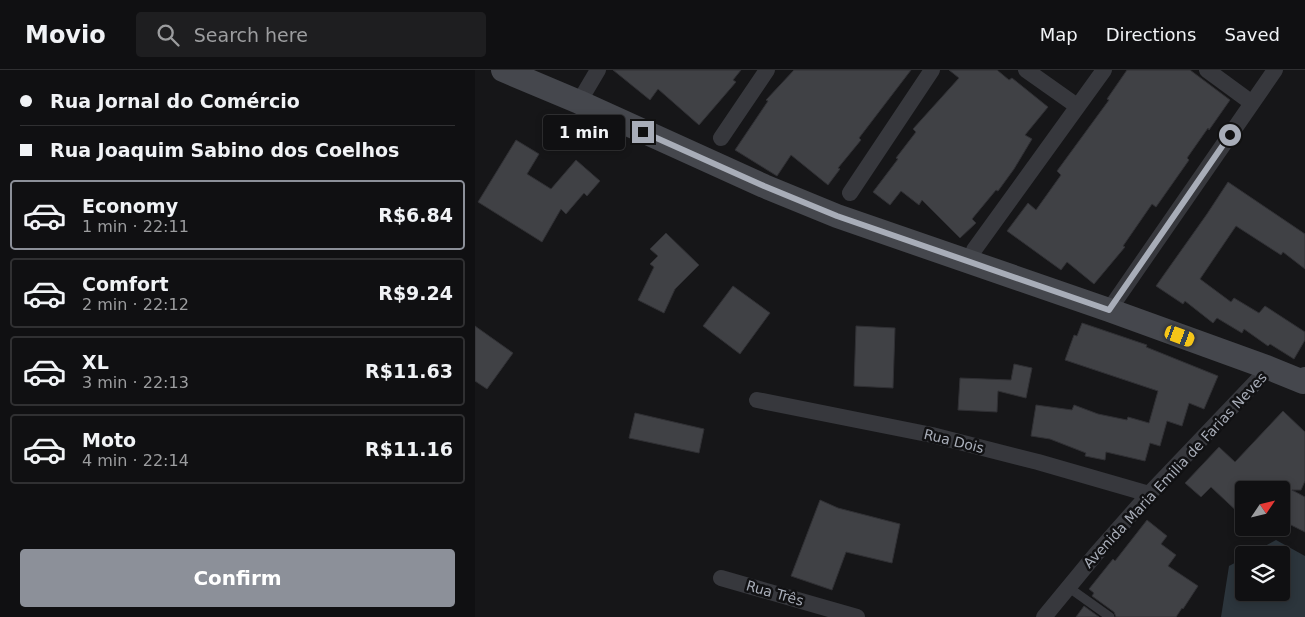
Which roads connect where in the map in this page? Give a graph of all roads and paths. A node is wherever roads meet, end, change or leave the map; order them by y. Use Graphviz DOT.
graph roads {
  1 [pos="503,70"];
  2 [pos="598,70"];
  3 [pos="767,70"];
  4 [pos="932,70"];
  5 [pos="1026,70"];
  6 [pos="1104,70"];
  7 [pos="1207,70"];
  8 [pos="1275,70"];
  9 [pos="579,102"];
  10 [pos="1252,103"];
  11 [pos="1077,106"];
  12 [pos="721,138"];
  13 [pos="850,192"];
  14 [pos="974,250"];
  15 [pos="1109,310"];
  16 [pos="1269,368"];
  17 [pos="1304,381"];
  18 [pos="757,400"];
  19 [pos="1149,494"];
  20 [pos="721,578"];
  21 [pos="1069,587"];
  22 [pos="857,617"];
  23 [pos="1044,617"];
  24 [pos="1110,617"];
  1 -- 9 [label="main road"];
  2 -- 9 [label="street"];
  3 -- 12 [label="street"];
  4 -- 13 [label="street"];
  5 -- 11 [label="street"];
  6 -- 11 [label="street"];
  7 -- 10 [label="street"];
  8 -- 10 [label="street"];
  9 -- 15 [label="main road"];
  10 -- 15 [label="street"];
  11 -- 14 [label="street"];
  15 -- 16 [label="main road"];
  16 -- 17 [label="main road"];
  16 -- 19 [label="street, Avenida Maria Emilia de Farias Neves"];
  18 -- 19 [label="street, Rua Dois"];
  19 -- 21 [label="street, Avenida Maria Emilia de Farias Neves"];
  20 -- 22 [label="street, Rua Três"];
  21 -- 23 [label="street, Avenida Maria Emilia de Farias Neves"];
  21 -- 24 [label="lane"];
}
